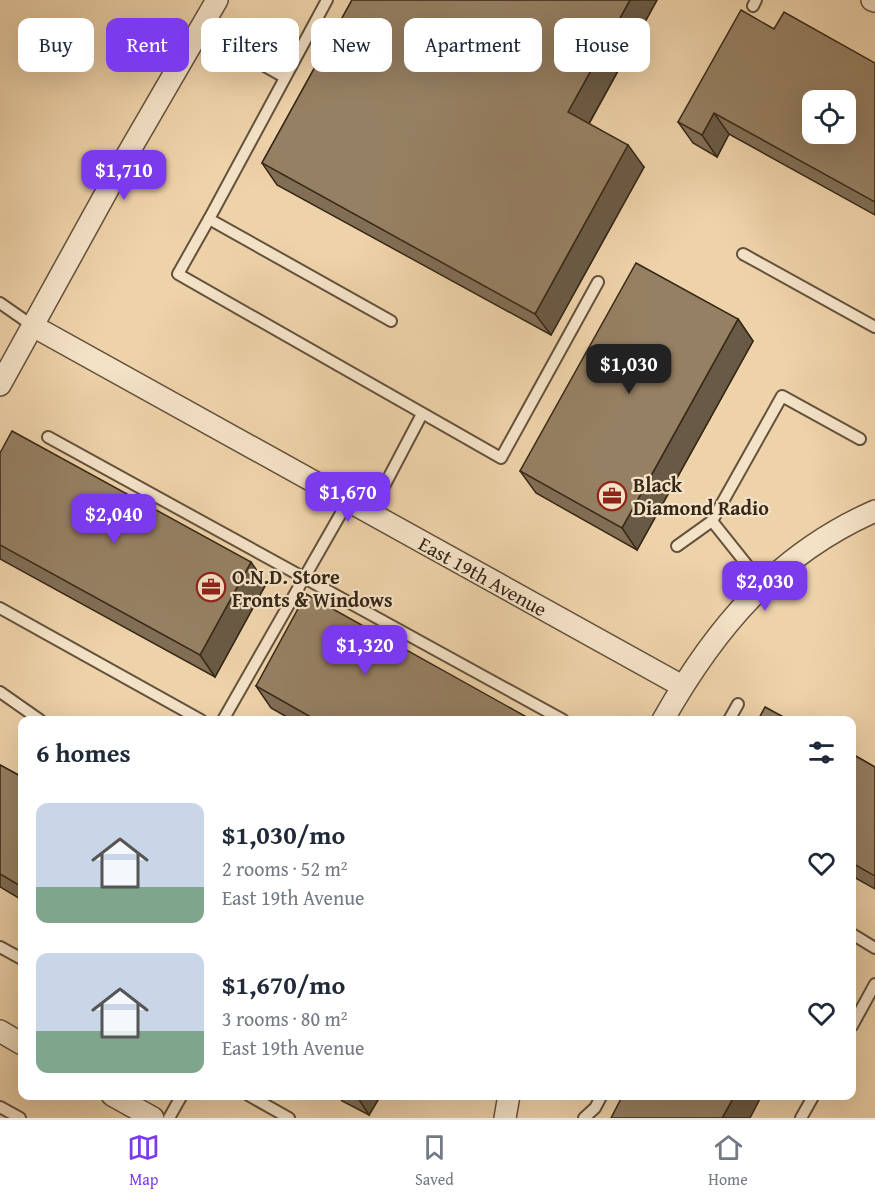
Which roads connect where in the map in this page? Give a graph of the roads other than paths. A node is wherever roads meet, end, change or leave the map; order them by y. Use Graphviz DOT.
graph roads {
  1 [pos="217,0"];
  2 [pos="327,0"];
  3 [pos="199,29"];
  4 [pos="284,77"];
  5 [pos="209,219"];
  6 [pos="743,254"];
  7 [pos="598,282"];
  8 [pos="0,303"];
  9 [pos="391,321"];
  10 [pos="33,326"];
  11 [pos="875,327"];
  12 [pos="0,385"];
  13 [pos="422,414"];
  14 [pos="48,437"];
  15 [pos="860,439"];
  16 [pos="348,501"];
  17 [pos="875,511"];
  18 [pos="370,513"];
  19 [pos="712,521"];
  20 [pos="677,546"];
  21 [pos="303,578"];
  22 [pos="763,585"];
  23 [pos="0,608"];
  24 [pos="682,686"];
  25 [pos="0,692"];
  26 [pos="738,704"];
  27 [pos="34,716"];
  28 [pos="194,716"];
  29 [pos="225,716"];
  30 [pos="556,716"];
  31 [pos="665,716"];
  32 [pos="731,716"];
  33 [pos="856,936"];
  34 [pos="0,947"];
  35 [pos="875,948"];
  36 [pos="18,957"];
  37 [pos="875,984"];
  38 [pos="856,1019"];
  39 [pos="0,1032"];
  40 [pos="18,1042"];
  41 [pos="121,1100"];
  42 [pos="179,1100"];
  43 [pos="257,1100"];
  44 [pos="508,1100"];
  45 [pos="599,1100"];
  46 [pos="811,1100"];
  47 [pos="0,1107"];
  48 [pos="20,1118"];
  49 [pos="153,1118"];
  50 [pos="169,1118"];
  51 [pos="289,1118"];
  52 [pos="505,1118"];
  53 [pos="584,1118"];
  54 [pos="801,1118"];
  1 -- 3 [label="street"];
  2 -- 4 [label="lane"];
  3 -- 4 [label="lane"];
  3 -- 10 [label="street"];
  4 -- 5 [label="lane"];
  5 -- 9 [label="lane"];
  5 -- 13 [label="lane"];
  6 -- 11 [label="lane"];
  7 -- 13 [label="lane"];
  8 -- 10 [label="lane"];
  10 -- 12 [label="street"];
  10 -- 16 [label="street, East 19th Avenue"];
  13 -- 18 [label="lane"];
  14 -- 21 [label="lane"];
  15 -- 19 [label="lane"];
  16 -- 18 [label="street, East 19th Avenue"];
  16 -- 21 [label="lane"];
  17 -- 22 [label="street"];
  18 -- 24 [label="street, East 19th Avenue"];
  19 -- 20 [label="lane"];
  19 -- 22 [label="lane"];
  21 -- 29 [label="lane"];
  21 -- 30 [label="lane"];
  22 -- 24 [label="street"];
  23 -- 28 [label="lane"];
  24 -- 31 [label="street"];
  25 -- 27 [label="lane"];
  26 -- 32 [label="lane"];
  33 -- 35 [label="lane"];
  34 -- 36 [label="lane"];
  37 -- 38 [label="lane"];
  39 -- 40 [label="street"];
  41 -- 49 [label="street"];
  42 -- 50 [label="lane"];
  43 -- 51 [label="lane"];
  44 -- 52 [label="street"];
  45 -- 53 [label="lane"];
  46 -- 54 [label="lane"];
  47 -- 48 [label="lane"];
}
